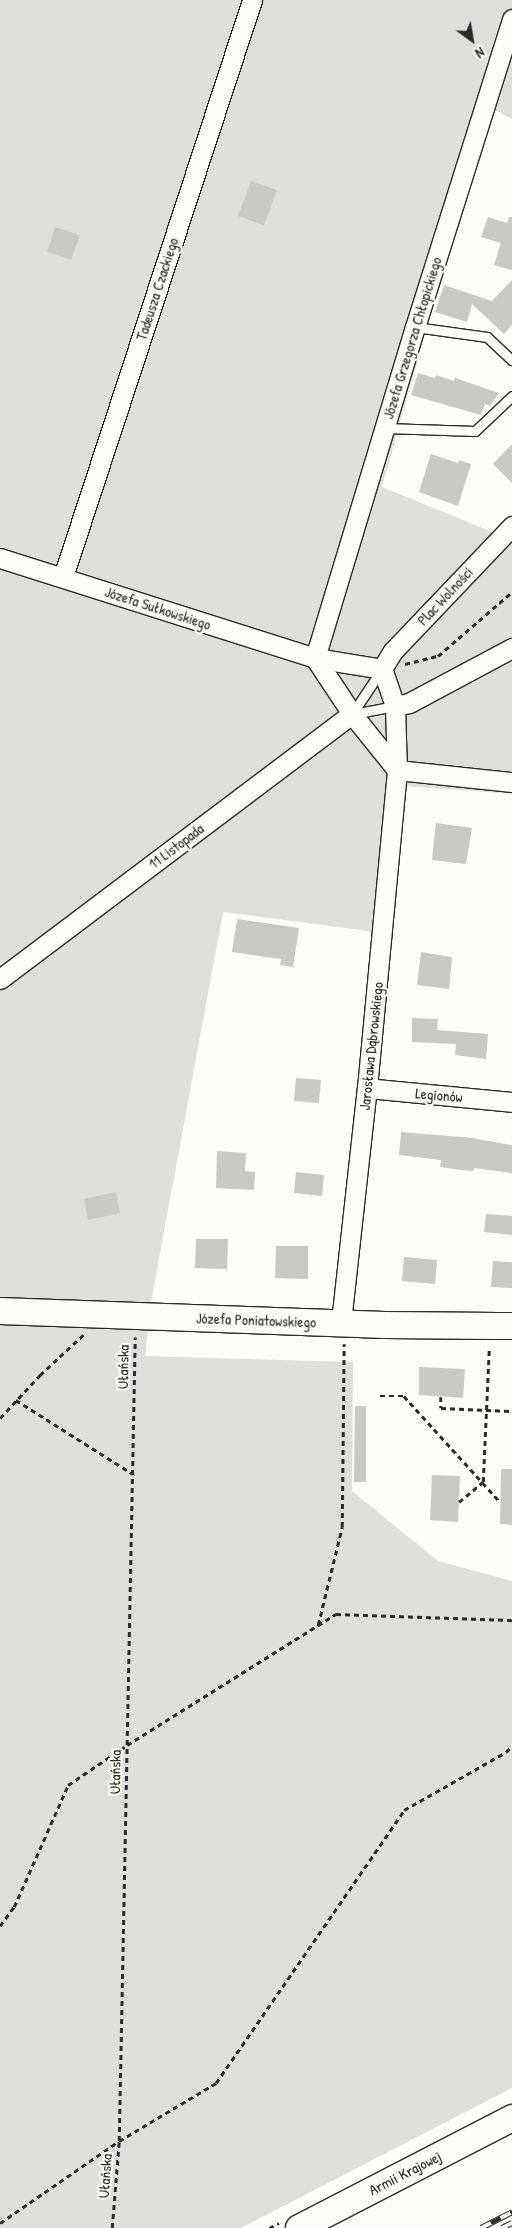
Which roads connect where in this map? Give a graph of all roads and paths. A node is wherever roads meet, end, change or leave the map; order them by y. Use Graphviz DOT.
graph roads {
  1 [pos="252,0"];
  2 [pos="512,19"];
  3 [pos="415,327"];
  4 [pos="512,360"];
  5 [pos="512,396"];
  6 [pos="385,428"];
  7 [pos="512,526"];
  8 [pos="0,558"];
  9 [pos="63,577"];
  10 [pos="512,592"];
  11 [pos="512,648"];
  12 [pos="315,658"];
  13 [pos="382,669"];
  14 [pos="394,706"];
  15 [pos="352,714"];
  16 [pos="397,770"];
  17 [pos="512,782"];
  18 [pos="0,978"];
  19 [pos="367,1088"];
  20 [pos="512,1102"];
  21 [pos="0,1311"];
  22 [pos="136,1316"];
  23 [pos="512,1326"];
  24 [pos="86,1332"];
  25 [pos="343,1333"];
  26 [pos="489,1349"];
  27 [pos="380,1396"];
  28 [pos="441,1397"];
  29 [pos="16,1400"];
  30 [pos="488,1409"];
  31 [pos="512,1410"];
  32 [pos="0,1418"];
  33 [pos="133,1474"];
  34 [pos="483,1482"];
  35 [pos="459,1502"];
  36 [pos="500,1502"];
  37 [pos="512,1620"];
  38 [pos="317,1626"];
  39 [pos="127,1745"];
  40 [pos="512,1746"];
  41 [pos="0,1926"];
  42 [pos="512,2118"];
  43 [pos="119,2141"];
  44 [pos="0,2223"];
  45 [pos="112,2228"];
  46 [pos="299,2228"];
  1 -- 9 [label="street, Tadeusza Czackiego"];
  2 -- 3 [label="street, Józefa Grzegorza Chłopickiego"];
  3 -- 4 [label="lane"];
  3 -- 6 [label="street, Józefa Grzegorza Chłopickiego"];
  5 -- 6 [label="lane"];
  6 -- 12 [label="street, Józefa Grzegorza Chłopickiego"];
  7 -- 13 [label="street, Plac Wolności"];
  8 -- 9 [label="street, Józefa Sułkowskiego"];
  9 -- 12 [label="street, Józefa Sułkowskiego"];
  10 -- 13 [label="path"];
  11 -- 14 [label="street"];
  12 -- 13 [label="street, Józefa Sułkowskiego"];
  12 -- 15 [label="street"];
  13 -- 14 [label="street"];
  13 -- 15 [label="lane"];
  14 -- 15 [label="lane"];
  14 -- 16 [label="street, Jarosława Dąbrowskiego"];
  15 -- 16 [label="street"];
  15 -- 18 [label="street, 11 Listopada"];
  16 -- 17 [label="street"];
  16 -- 19 [label="street, Jarosława Dąbrowskiego"];
  19 -- 20 [label="street, Legionów"];
  19 -- 25 [label="street, Jarosława Dąbrowskiego"];
  21 -- 22 [label="street, Józefa Poniatowskiego"];
  22 -- 25 [label="street, Józefa Poniatowskiego"];
  22 -- 33 [label="path, Ułańska"];
  23 -- 25 [label="street, Józefa Poniatowskiego"];
  24 -- 29 [label="path"];
  25 -- 38 [label="path"];
  26 -- 30 [label="path"];
  27 -- 34 [label="path"];
  28 -- 30 [label="path"];
  29 -- 32 [label="path"];
  29 -- 33 [label="path"];
  30 -- 31 [label="path"];
  30 -- 34 [label="path"];
  33 -- 39 [label="path, Ułańska"];
  34 -- 35 [label="path"];
  34 -- 36 [label="path"];
  37 -- 38 [label="path"];
  38 -- 39 [label="path"];
  39 -- 41 [label="path"];
  39 -- 43 [label="path, Ułańska"];
  40 -- 43 [label="path"];
  42 -- 46 [label="street, Armii Krajowej"];
  43 -- 44 [label="path"];
  43 -- 45 [label="path, Ułańska"];
}
